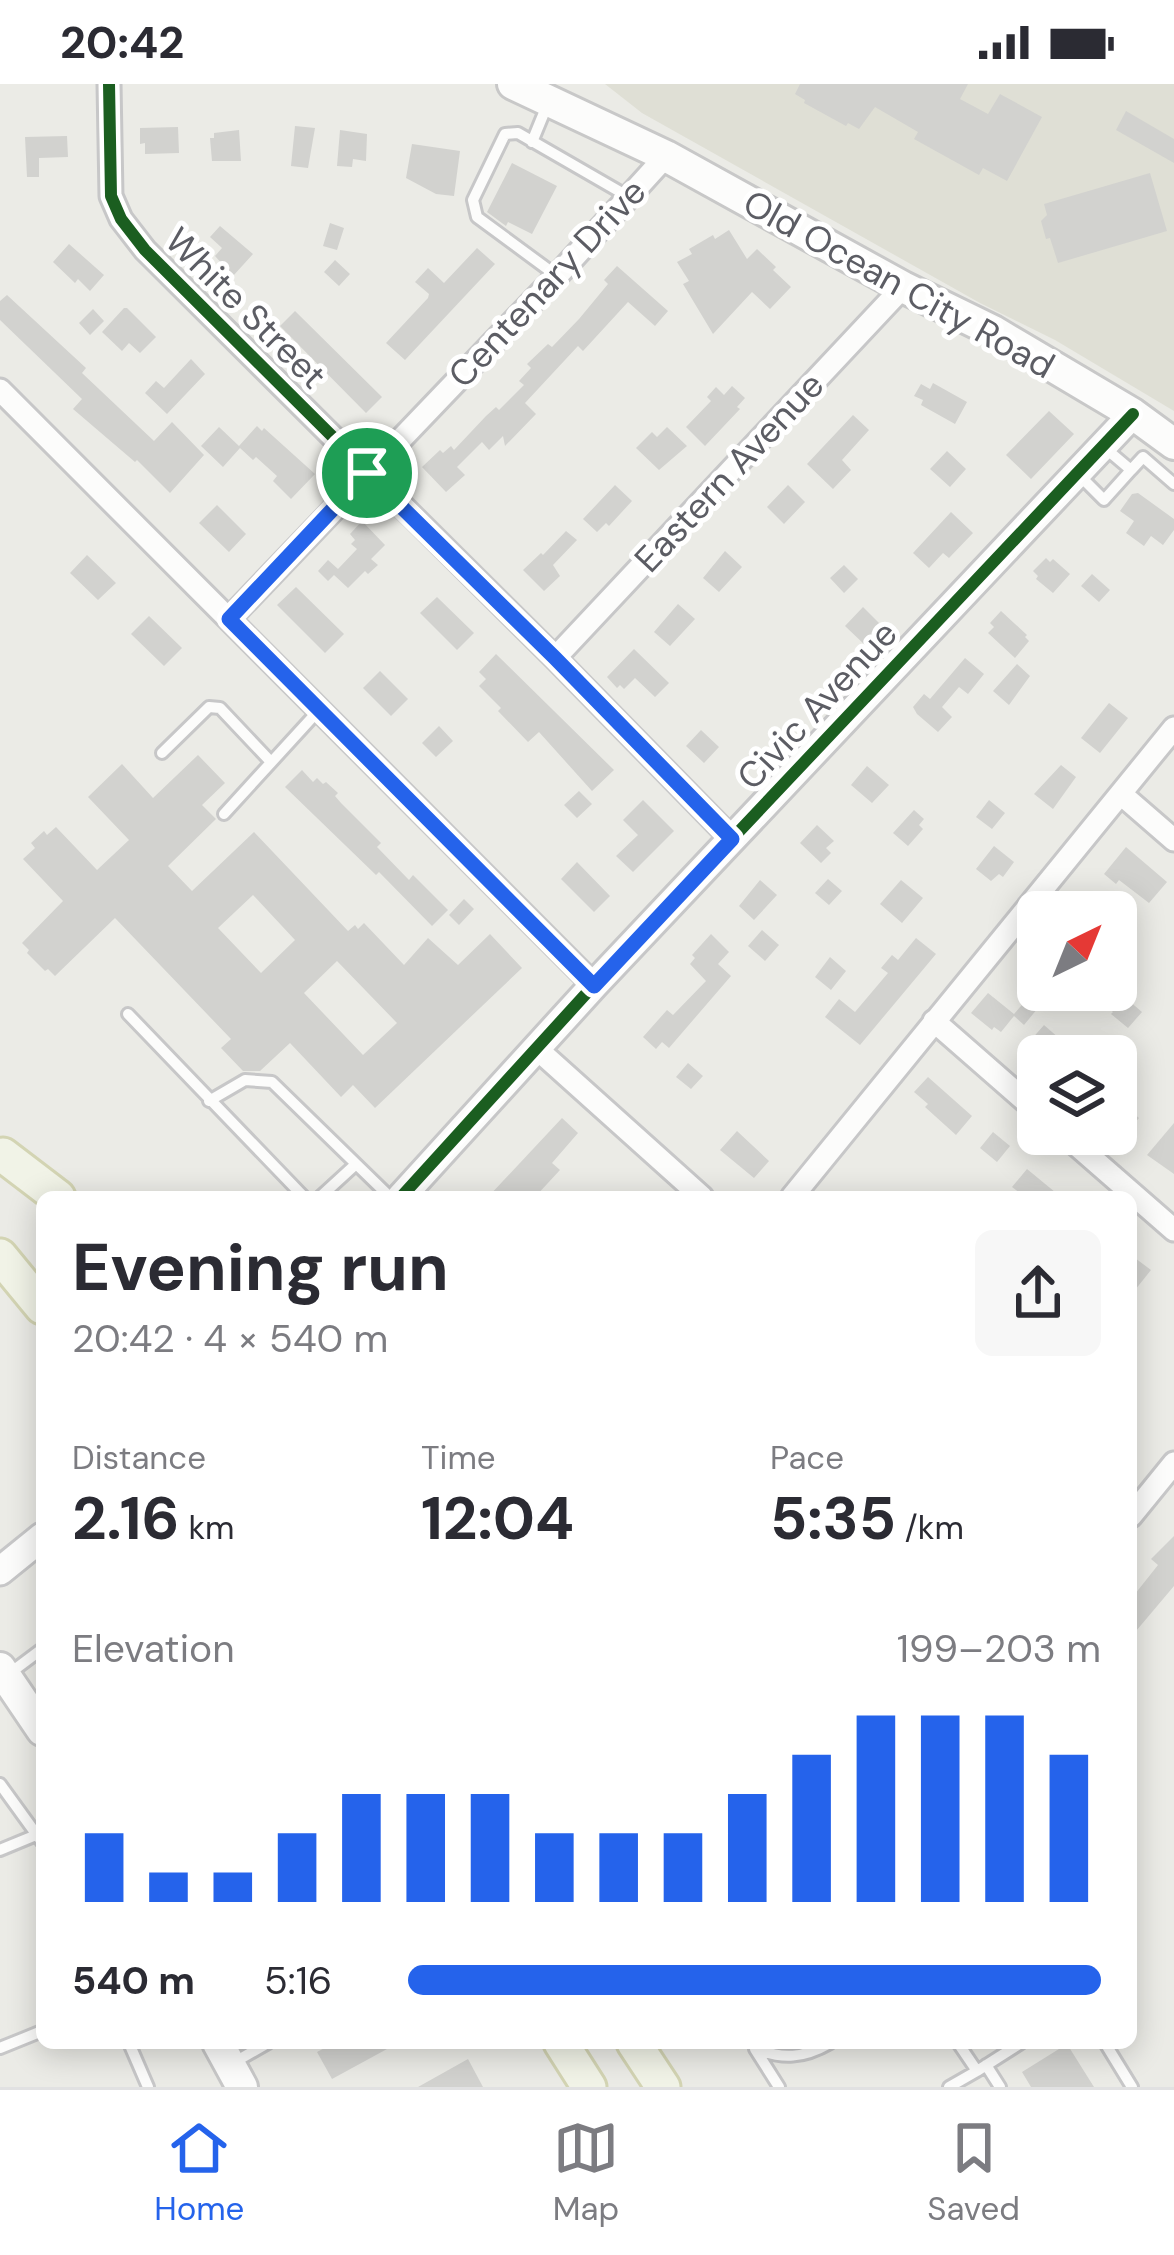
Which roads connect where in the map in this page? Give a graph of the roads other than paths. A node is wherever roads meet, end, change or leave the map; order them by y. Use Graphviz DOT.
graph roads {
  1 [pos="109,84"];
  2 [pos="513,84"];
  3 [pos="549,100"];
  4 [pos="532,142"];
  5 [pos="666,156"];
  6 [pos="629,196"];
  7 [pos="557,276"];
  8 [pos="903,287"];
  9 [pos="0,390"];
  10 [pos="1132,414"];
  11 [pos="1174,444"];
  12 [pos="1103,446"];
  13 [pos="1131,470"];
  14 [pos="367,473"];
  15 [pos="1077,473"];
  16 [pos="1174,484"];
  17 [pos="229,619"];
  18 [pos="555,658"];
  19 [pos="320,710"];
  20 [pos="1174,728"];
  21 [pos="162,753"];
  22 [pos="271,762"];
  23 [pos="1121,794"];
  24 [pos="224,814"];
  25 [pos="732,839"];
  26 [pos="1174,840"];
  27 [pos="594,986"];
  28 [pos="128,1015"];
  29 [pos="934,1021"];
  30 [pos="536,1048"];
  31 [pos="1017,1094"];
  32 [pos="209,1101"];
  33 [pos="2,1154"];
  34 [pos="1088,1155"];
  35 [pos="356,1164"];
  36 [pos="50,1191"];
  37 [pos="298,1191"];
  38 [pos="327,1191"];
  39 [pos="384,1191"];
  40 [pos="406,1191"];
  41 [pos="695,1191"];
  42 [pos="798,1191"];
  43 [pos="1129,1191"];
  44 [pos="36,1195"];
  45 [pos="1137,1198"];
  46 [pos="1174,1230"];
  47 [pos="0,1232"];
  48 [pos="0,1256"];
  49 [pos="36,1274"];
  50 [pos="36,1300"];
  51 [pos="1174,1463"];
  52 [pos="1137,1509"];
  53 [pos="36,1543"];
  54 [pos="0,1571"];
  55 [pos="36,1653"];
  56 [pos="3,1672"];
  57 [pos="36,1720"];
  58 [pos="1,1788"];
  59 [pos="36,1831"];
  60 [pos="36,1839"];
  61 [pos="0,1850"];
  62 [pos="36,2034"];
  63 [pos="0,2048"];
  64 [pos="132,2049"];
  65 [pos="258,2049"];
  66 [pos="565,2049"];
  67 [pos="638,2049"];
  68 [pos="755,2049"];
  69 [pos="759,2049"];
  70 [pos="820,2049"];
  71 [pos="964,2049"];
  72 [pos="1011,2049"];
  73 [pos="1109,2049"];
  74 [pos="230,2065"];
  75 [pos="981,2068"];
  76 [pos="148,2087"];
  77 [pos="590,2087"];
  78 [pos="663,2087"];
  79 [pos="779,2087"];
  80 [pos="949,2087"];
  81 [pos="1000,2087"];
  82 [pos="1132,2087"];
  1 -- 14 [label="street, White Street"];
  2 -- 3 [label="main road, Old Ocean City Road"];
  3 -- 4 [label="lane"];
  3 -- 5 [label="main road, Old Ocean City Road"];
  4 -- 6 [label="lane"];
  4 -- 7 [label="lane"];
  5 -- 6 [label="street, Centenary Drive"];
  5 -- 8 [label="main road, Old Ocean City Road"];
  6 -- 7 [label="street, Centenary Drive"];
  7 -- 14 [label="street, Centenary Drive"];
  8 -- 10 [label="main road, Old Ocean City Road"];
  8 -- 18 [label="street, Eastern Avenue"];
  9 -- 17 [label="street"];
  10 -- 11 [label="main road, Old Ocean City Road"];
  10 -- 12 [label="street, Civic Avenue"];
  12 -- 13 [label="lane"];
  12 -- 15 [label="street, Civic Avenue"];
  13 -- 15 [label="lane"];
  13 -- 16 [label="lane"];
  14 -- 17 [label="street, Centenary Drive"];
  14 -- 18 [label="street, White Street"];
  15 -- 25 [label="street, Civic Avenue"];
  17 -- 19 [label="street"];
  18 -- 25 [label="street, White Street"];
  19 -- 22 [label="lane"];
  19 -- 27 [label="street"];
  20 -- 23 [label="street"];
  21 -- 22 [label="lane"];
  22 -- 24 [label="lane"];
  23 -- 26 [label="street"];
  23 -- 29 [label="street"];
  25 -- 27 [label="street, Civic Avenue"];
  27 -- 30 [label="street, Civic Avenue"];
  28 -- 32 [label="lane"];
  29 -- 31 [label="street"];
  29 -- 42 [label="street"];
  30 -- 40 [label="street, Civic Avenue"];
  30 -- 41 [label="street"];
  32 -- 35 [label="lane"];
  32 -- 37 [label="lane"];
  33 -- 36 [label="main road"];
  33 -- 44 [label="main road"];
  34 -- 43 [label="street"];
  35 -- 38 [label="lane"];
  35 -- 39 [label="lane"];
  45 -- 46 [label="street"];
  47 -- 49 [label="main road"];
  48 -- 50 [label="main road"];
  51 -- 52 [label="street"];
  53 -- 54 [label="street"];
  55 -- 56 [label="lane"];
  56 -- 57 [label="main road"];
  58 -- 59 [label="lane"];
  60 -- 61 [label="lane"];
  62 -- 63 [label="lane"];
  64 -- 76 [label="lane"];
  65 -- 74 [label="lane"];
  66 -- 77 [label="main road"];
  67 -- 78 [label="main road"];
  68 -- 79 [label="lane"];
  69 -- 70 [label="lane"];
  71 -- 75 [label="lane"];
  72 -- 75 [label="lane"];
  73 -- 82 [label="lane"];
  75 -- 80 [label="lane"];
  75 -- 81 [label="lane"];
}
